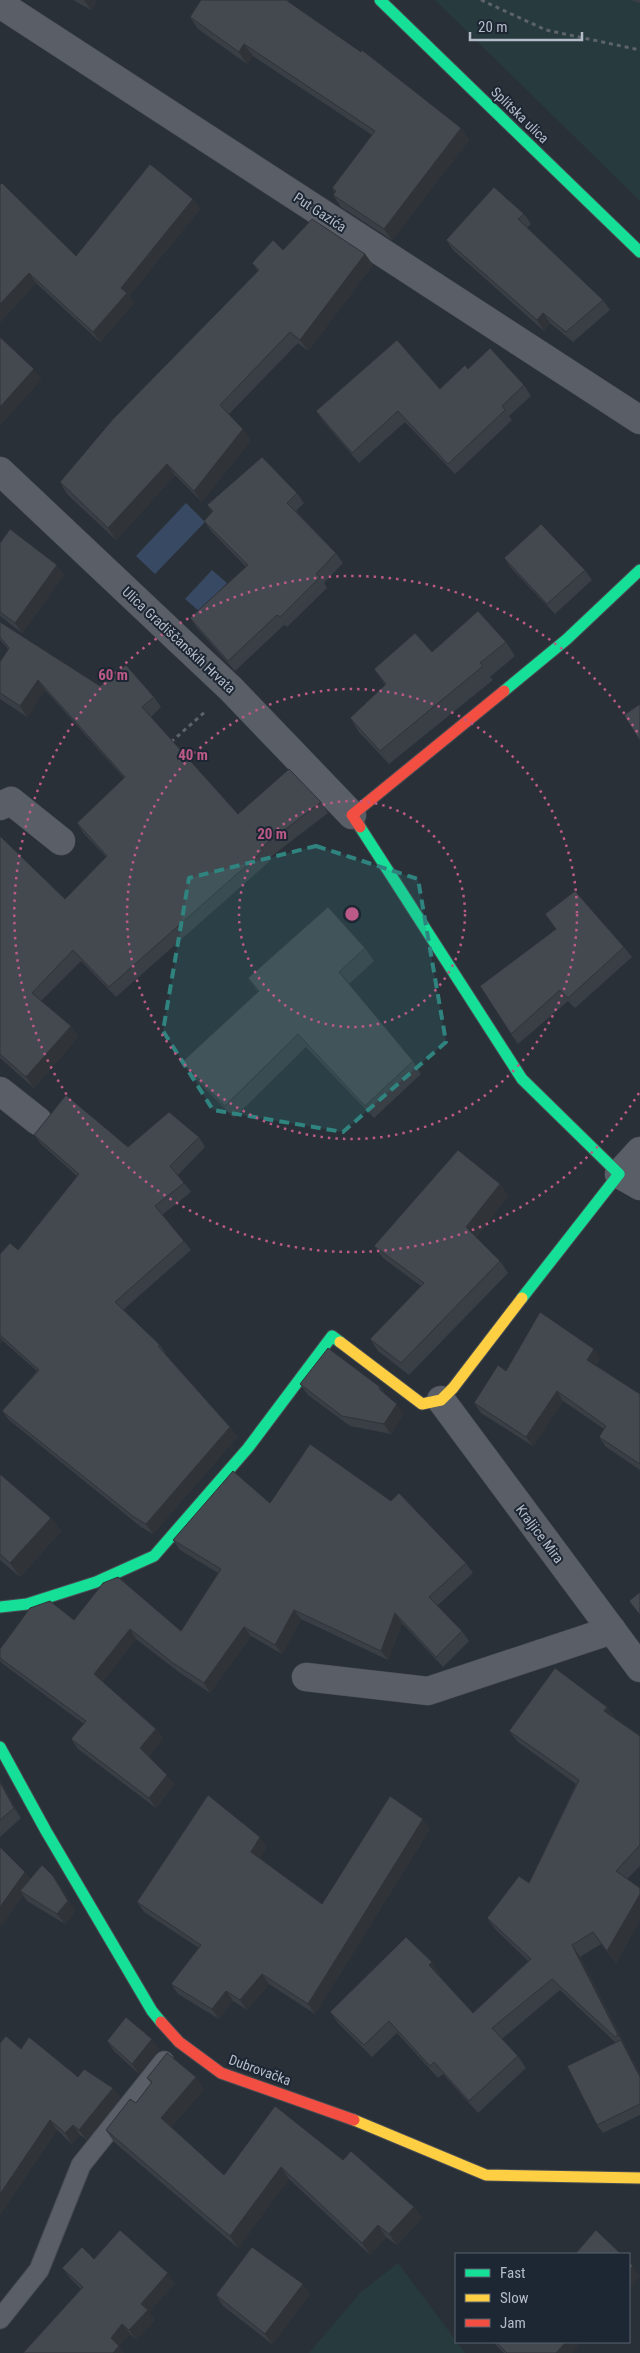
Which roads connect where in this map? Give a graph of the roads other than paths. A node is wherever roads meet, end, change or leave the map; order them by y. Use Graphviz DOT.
graph roads {
  1 [pos="380,0"];
  2 [pos="0,4"];
  3 [pos="640,252"];
  4 [pos="640,420"];
  5 [pos="0,472"];
  6 [pos="640,570"];
  7 [pos="0,806"];
  8 [pos="352,815"];
  9 [pos="61,841"];
  10 [pos="0,1091"];
  11 [pos="38,1121"];
  12 [pos="640,1151"];
  13 [pos="630,1180"];
  14 [pos="442,1400"];
  15 [pos="0,1607"];
  16 [pos="612,1630"];
  17 [pos="640,1668"];
  18 [pos="306,1677"];
  19 [pos="0,1748"];
  20 [pos="178,2042"];
  21 [pos="640,2178"];
  22 [pos="0,2319"];
  1 -- 3 [label="street, Splitska ulica"];
  2 -- 4 [label="street, Put Gazića"];
  5 -- 8 [label="street, Ulica Gradiščanskih Hrvata"];
  6 -- 8 [label="street"];
  7 -- 9 [label="street"];
  8 -- 13 [label="street"];
  10 -- 11 [label="street"];
  12 -- 13 [label="street"];
  13 -- 14 [label="street"];
  14 -- 15 [label="street"];
  14 -- 16 [label="street, Kraljice Mira"];
  16 -- 17 [label="street, Kraljice Mira"];
  16 -- 18 [label="street"];
  19 -- 20 [label="street, Dubrovačka"];
  20 -- 21 [label="street, Dubrovačka"];
  20 -- 22 [label="lane"];
}
